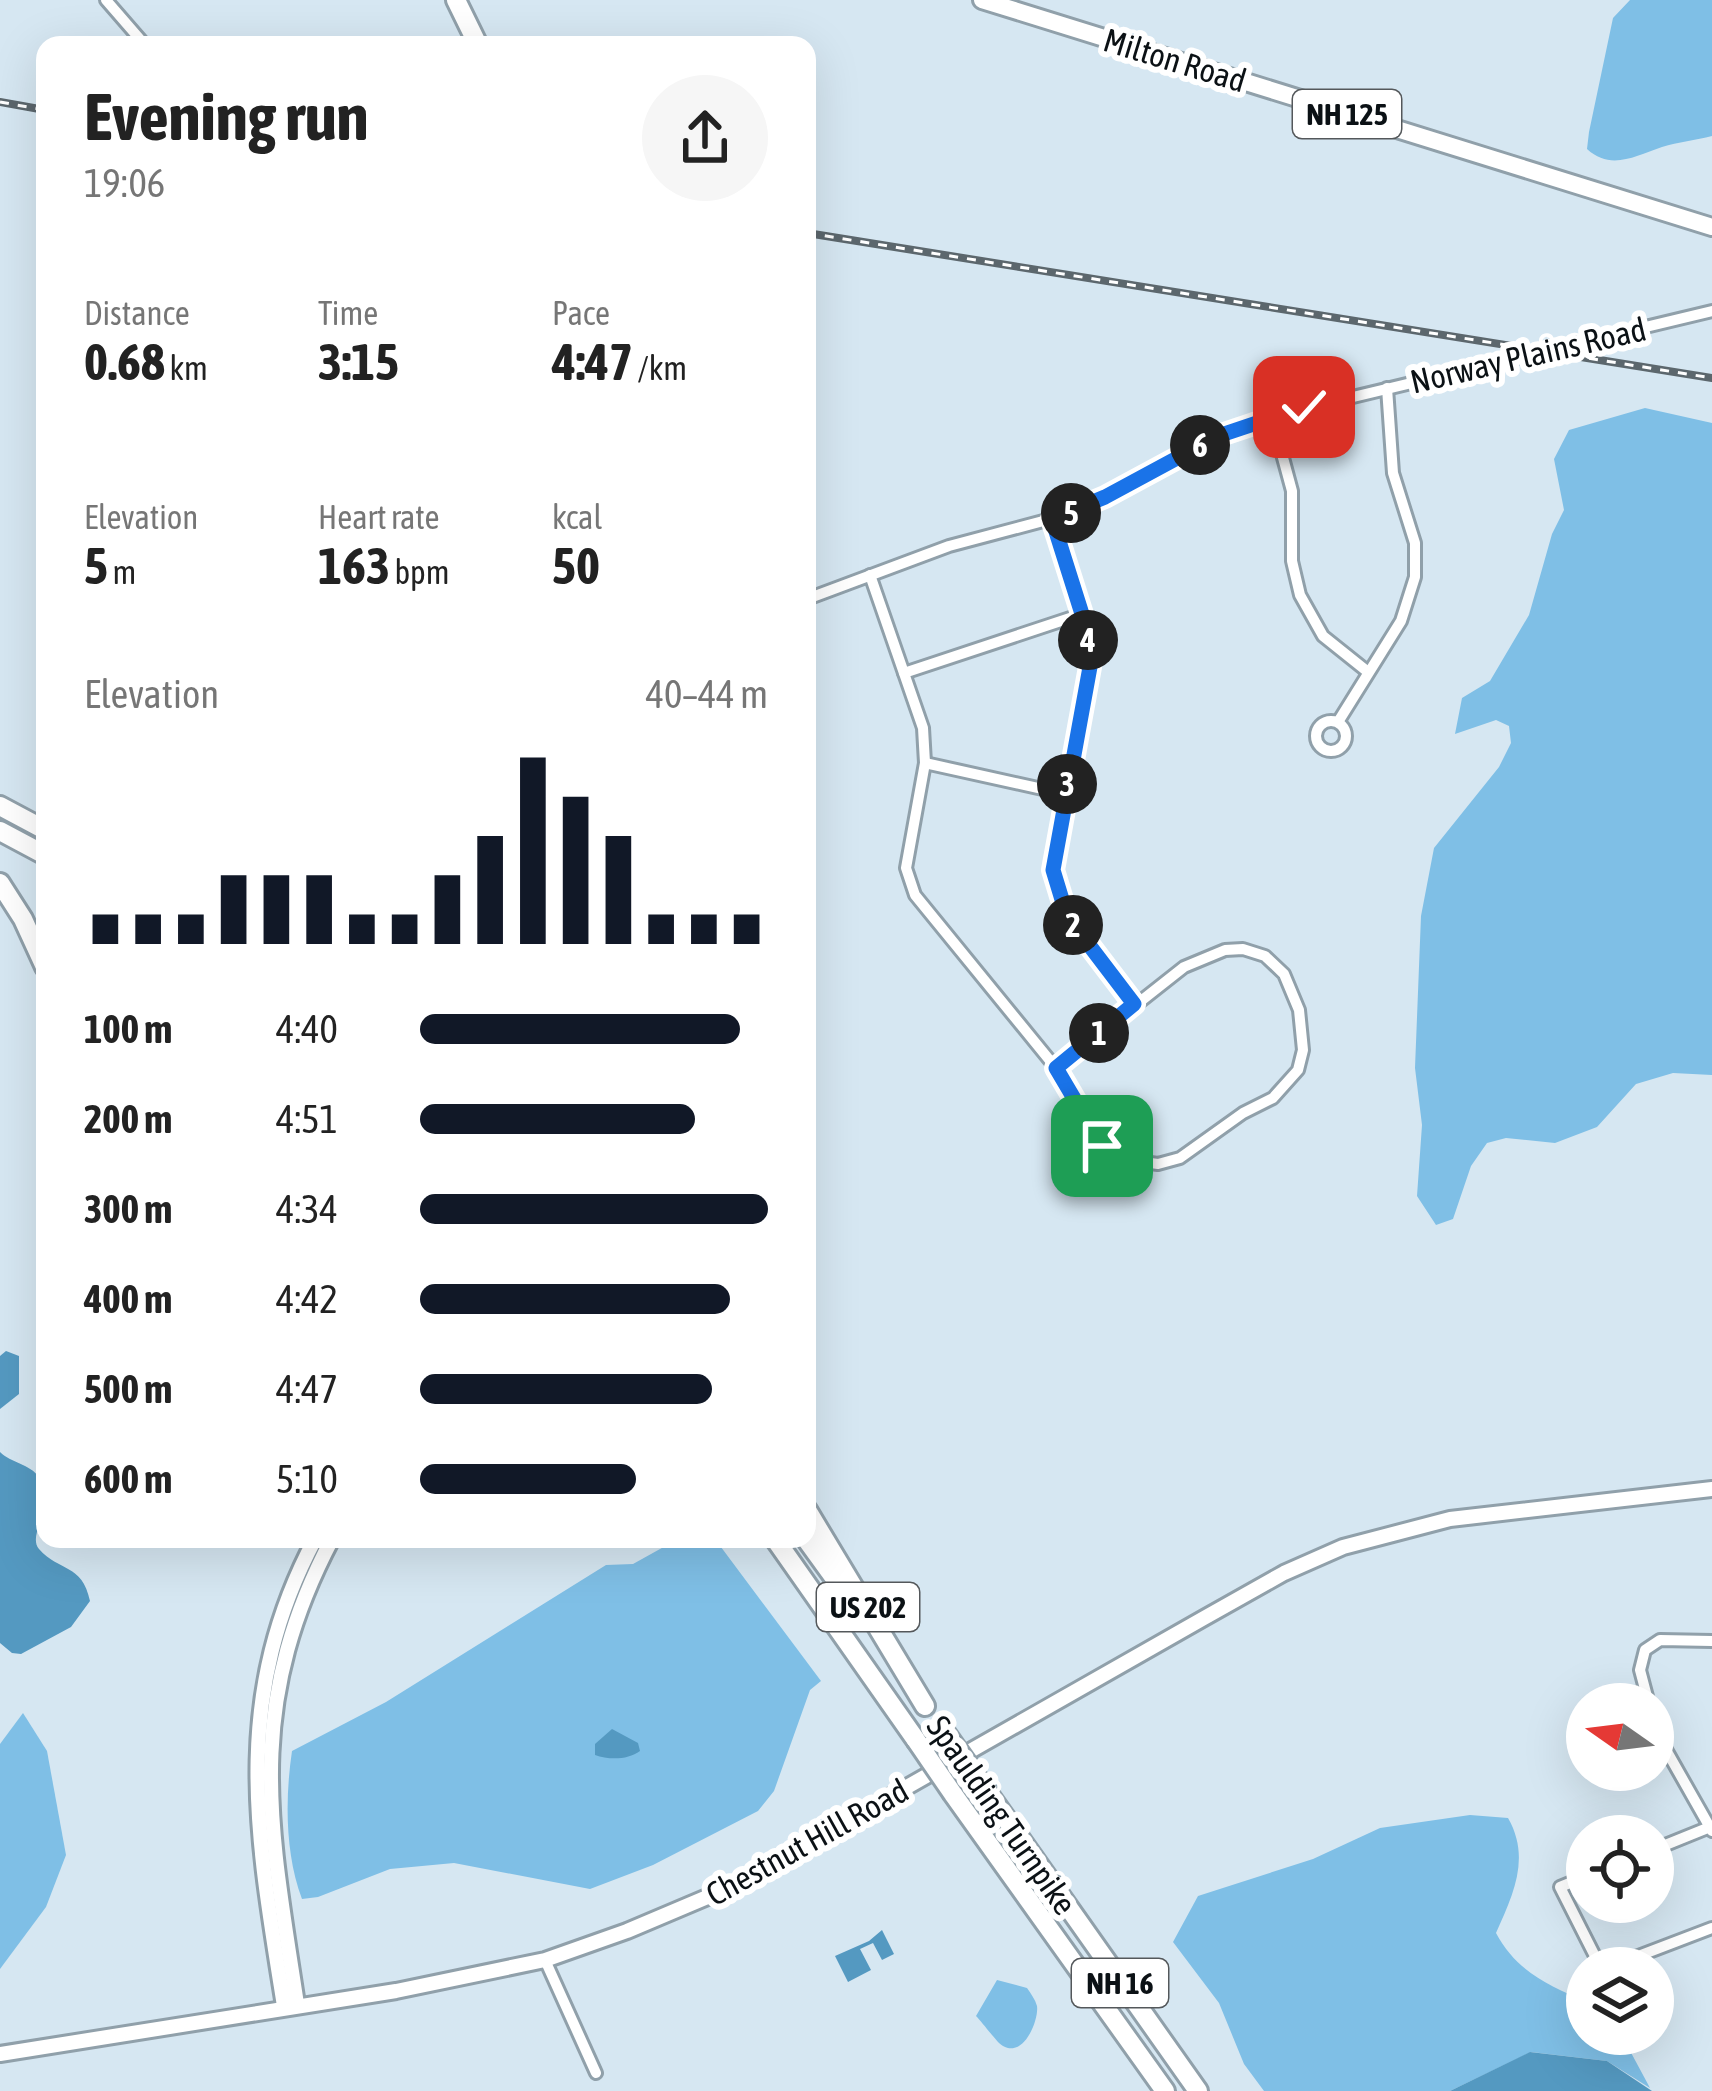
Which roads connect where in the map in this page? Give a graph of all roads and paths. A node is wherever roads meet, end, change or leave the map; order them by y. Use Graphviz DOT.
graph roads {
  1 [pos="106,0"];
  2 [pos="456,0"];
  3 [pos="471,0"];
  4 [pos="982,0"];
  5 [pos="137,36"];
  6 [pos="476,36"];
  7 [pos="479,36"];
  8 [pos="1712,226"];
  9 [pos="1712,310"];
  10 [pos="1387,388"];
  11 [pos="1272,417"];
  12 [pos="1052,519"];
  13 [pos="870,575"];
  14 [pos="816,596"];
  15 [pos="1082,614"];
  16 [pos="1368,672"];
  17 [pos="904,673"];
  18 [pos="1338,722"];
  19 [pos="925,763"];
  20 [pos="0,793"];
  21 [pos="1065,794"];
  22 [pos="0,806"];
  23 [pos="36,811"];
  24 [pos="36,825"];
  25 [pos="0,831"];
  26 [pos="36,850"];
  27 [pos="0,883"];
  28 [pos="36,947"];
  29 [pos="1134,1004"];
  30 [pos="1056,1068"];
  31 [pos="1712,1489"];
  32 [pos="816,1525"];
  33 [pos="311,1548"];
  34 [pos="328,1548"];
  35 [pos="781,1548"];
  36 [pos="812,1548"];
  37 [pos="1712,1641"];
  38 [pos="1645,1683"];
  39 [pos="926,1706"];
  40 [pos="1674,1764"];
  41 [pos="1711,1829"];
  42 [pos="1674,1842"];
  43 [pos="1712,1928"];
  44 [pos="1661,1947"];
  45 [pos="545,1960"];
  46 [pos="1075,1963"];
  47 [pos="291,2005"];
  48 [pos="0,2054"];
  49 [pos="596,2073"];
  50 [pos="1148,2091"];
  51 [pos="1165,2091"];
  52 [pos="1198,2091"];
  1 -- 5 [label="street"];
  2 -- 6 [label="highway"];
  3 -- 7 [label="highway"];
  4 -- 8 [label="main road, Milton Road / NH 125"];
  9 -- 10 [label="street, Norway Plains Road"];
  10 -- 11 [label="street, Norway Plains Road"];
  10 -- 16 [label="street"];
  11 -- 12 [label="street, Norway Plains Road"];
  11 -- 16 [label="street"];
  12 -- 13 [label="street, Norway Plains Road"];
  12 -- 15 [label="street"];
  13 -- 14 [label="street, Norway Plains Road"];
  13 -- 17 [label="street"];
  15 -- 17 [label="street"];
  15 -- 21 [label="street"];
  16 -- 18 [label="street"];
  17 -- 19 [label="street"];
  19 -- 21 [label="street"];
  19 -- 30 [label="street"];
  20 -- 23 [label="highway"];
  21 -- 29 [label="street"];
  22 -- 24 [label="highway"];
  25 -- 26 [label="highway"];
  27 -- 28 [label="highway"];
  29 -- 30 [label="street"];
  29 -- 30 [label="street"];
  31 -- 45 [label="street, Chestnut Hill Road"];
  32 -- 39 [label="highway, US 202"];
  33 -- 47 [label="street"];
  34 -- 47 [label="street"];
  35 -- 46 [label="highway, Spaulding Turnpike / NH 16, bridge"];
  36 -- 39 [label="highway, Spaulding Turnpike / NH 16"];
  37 -- 38 [label="street"];
  39 -- 52 [label="highway, Spaulding Turnpike / NH 16, bridge"];
  40 -- 41 [label="street"];
  41 -- 42 [label="street"];
  43 -- 44 [label="street"];
  45 -- 47 [label="street, Chestnut Hill Road"];
  45 -- 49 [label="street"];
  46 -- 50 [label="highway"];
  46 -- 51 [label="highway, Spaulding Turnpike / NH 16"];
  47 -- 48 [label="street, Chestnut Hill Road"];
}
